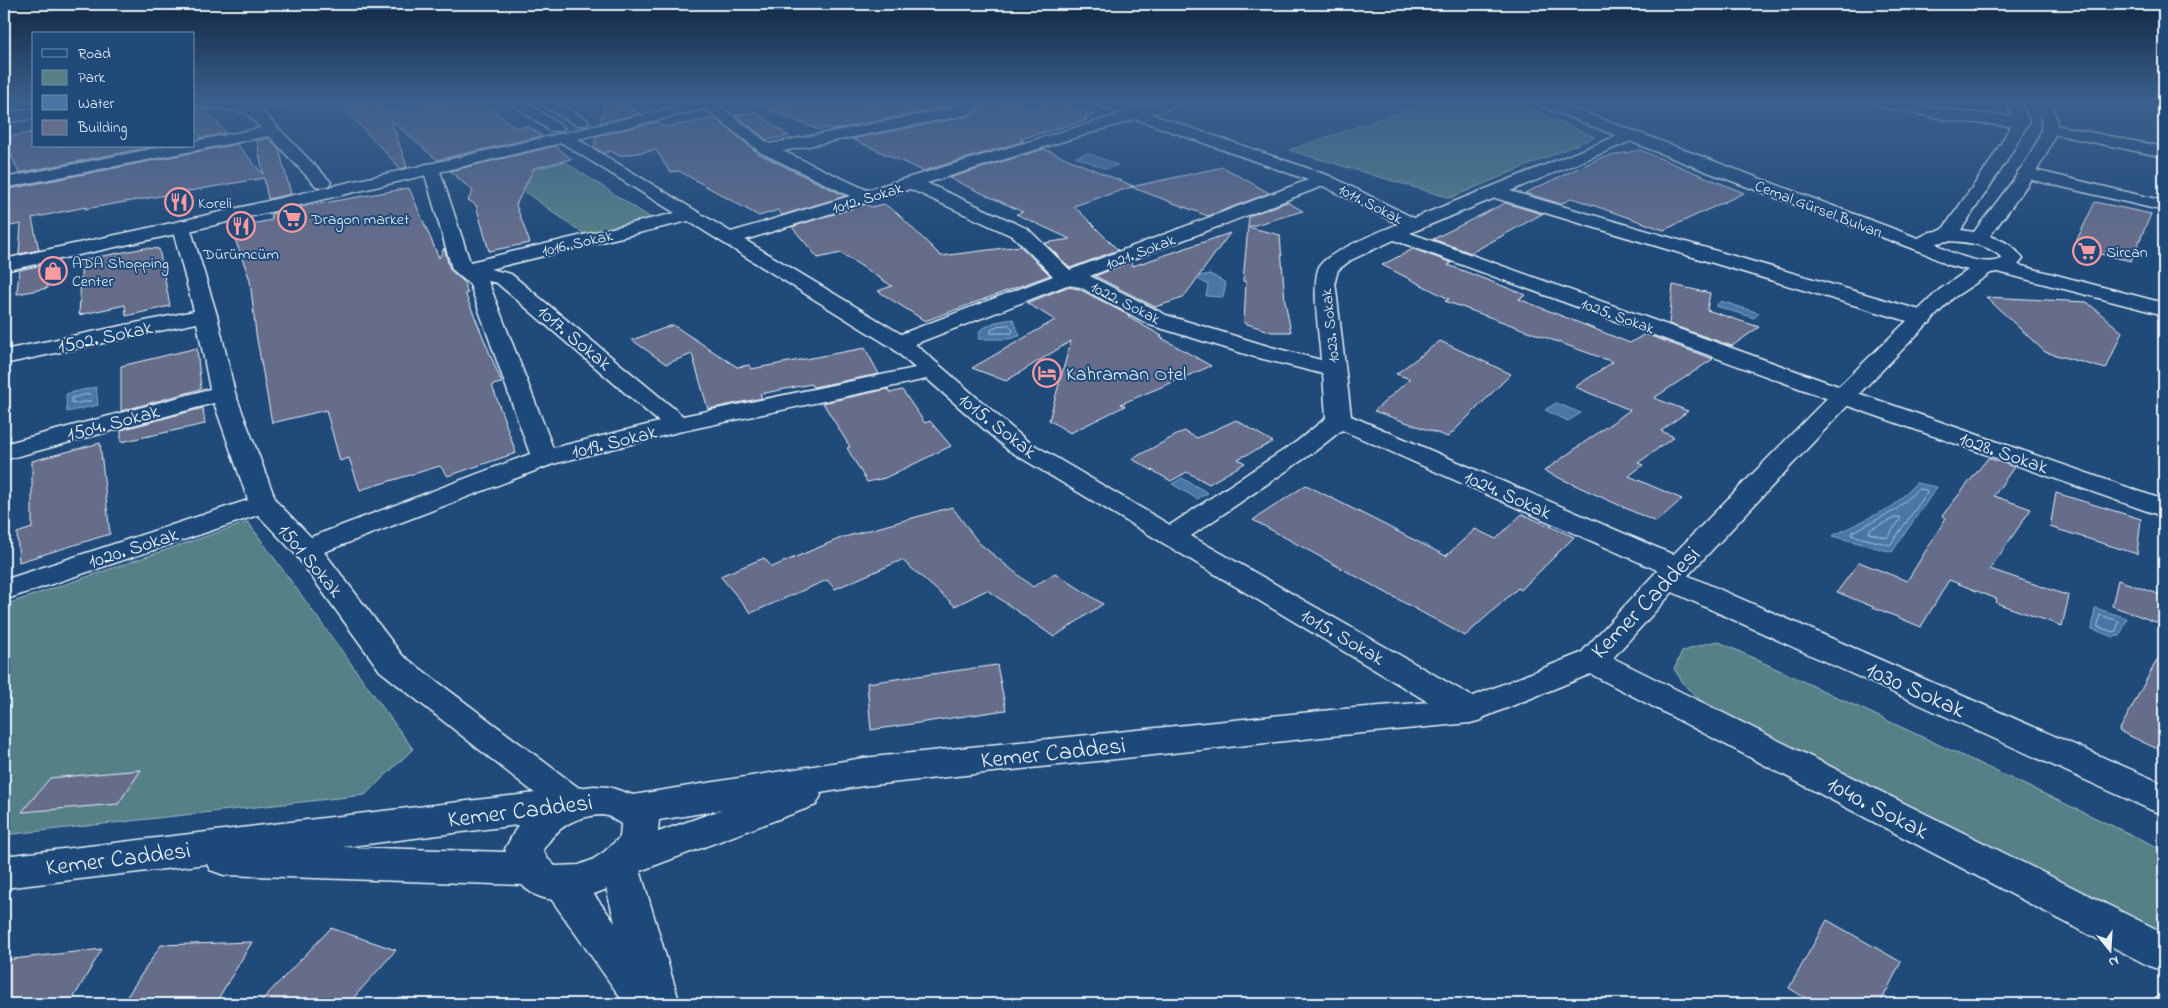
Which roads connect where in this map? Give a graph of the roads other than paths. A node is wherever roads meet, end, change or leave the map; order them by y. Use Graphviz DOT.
graph roads {
  1 [pos="177,149"];
  2 [pos="289,149"];
  3 [pos="474,149"];
  4 [pos="497,149"];
  5 [pos="596,149"];
  6 [pos="766,149"];
  7 [pos="1023,149"];
  8 [pos="1236,149"];
  9 [pos="1598,149"];
  10 [pos="1664,149"];
  11 [pos="1698,149"];
  12 [pos="2005,149"];
  13 [pos="2041,149"];
  14 [pos="2149,149"];
  15 [pos="2164,152"];
  16 [pos="431,168"];
  17 [pos="2026,173"];
  18 [pos="1324,180"];
  19 [pos="322,182"];
  20 [pos="4,183"];
  21 [pos="912,183"];
  22 [pos="1494,192"];
  23 [pos="866,197"];
  24 [pos="2164,206"];
  25 [pos="692,215"];
  26 [pos="1414,225"];
  27 [pos="181,228"];
  28 [pos="1393,233"];
  29 [pos="730,238"];
  30 [pos="1980,239"];
  31 [pos="1939,244"];
  32 [pos="4,251"];
  33 [pos="1996,261"];
  34 [pos="4,264"];
  35 [pos="462,269"];
  36 [pos="1068,279"];
  37 [pos="2164,292"];
  38 [pos="1946,294"];
  39 [pos="2164,309"];
  40 [pos="206,315"];
  41 [pos="1922,318"];
  42 [pos="900,342"];
  43 [pos="4,357"];
  44 [pos="1334,370"];
  45 [pos="932,371"];
  46 [pos="223,393"];
  47 [pos="1843,396"];
  48 [pos="1339,420"];
  49 [pos="678,425"];
  50 [pos="4,452"];
  51 [pos="544,458"];
  52 [pos="263,504"];
  53 [pos="2164,509"];
  54 [pos="1172,537"];
  55 [pos="306,549"];
  56 [pos="1673,573"];
  57 [pos="4,590"];
  58 [pos="1592,661"];
  59 [pos="1470,711"];
  60 [pos="863,772"];
  61 [pos="2164,800"];
  62 [pos="574,804"];
  63 [pos="630,810"];
  64 [pos="133,856"];
  65 [pos="619,863"];
  66 [pos="4,872"];
  67 [pos="547,876"];
  68 [pos="2164,953"];
  69 [pos="650,1004"];
  70 [pos="658,1004"];
  1 -- 20 [label="street"];
  2 -- 19 [label="street"];
  3 -- 19 [label="street"];
  4 -- 16 [label="street"];
  5 -- 25 [label="street, 1015. Sokak"];
  6 -- 23 [label="street"];
  7 -- 21 [label="street, 1012. Sokak"];
  8 -- 18 [label="street, 1011. Sokak"];
  9 -- 22 [label="street, 1023. Sokak"];
  10 -- 31 [label="street, Cemal Gürsel Bulvarı"];
  11 -- 31 [label="street, Cemal Gürsel Bulvarı"];
  12 -- 31 [label="street"];
  13 -- 17 [label="street"];
  14 -- 15 [label="street"];
  16 -- 27 [label="street"];
  16 -- 35 [label="street"];
  17 -- 24 [label="street"];
  17 -- 30 [label="street"];
  18 -- 26 [label="street, 1011. Sokak"];
  18 -- 36 [label="street, 1021. Sokak"];
  19 -- 32 [label="street"];
  21 -- 23 [label="street, 1012. Sokak"];
  21 -- 36 [label="street, 1022. Sokak"];
  22 -- 26 [label="street, 1023. Sokak"];
  22 -- 41 [label="street"];
  23 -- 29 [label="street, 1012. Sokak"];
  25 -- 29 [label="street, 1015. Sokak"];
  25 -- 35 [label="street, 1016. Sokak"];
  26 -- 28 [label="street, 1023. Sokak"];
  27 -- 34 [label="street"];
  27 -- 40 [label="street, 1501 Sokak"];
  28 -- 44 [label="street, 1023. Sokak"];
  28 -- 47 [label="street, 1025. Sokak"];
  29 -- 42 [label="street, 1015. Sokak"];
  30 -- 31 [label="street"];
  30 -- 33 [label="street"];
  31 -- 33 [label="street"];
  31 -- 38 [label="street"];
  33 -- 37 [label="street"];
  33 -- 38 [label="street, Kemer Caddesi"];
  33 -- 39 [label="street"];
  35 -- 49 [label="street, 1017. Sokak"];
  35 -- 51 [label="street"];
  36 -- 42 [label="street, 1021. Sokak"];
  36 -- 44 [label="street, 1022. Sokak"];
  38 -- 41 [label="street, Kemer Caddesi"];
  40 -- 43 [label="street, 1502. Sokak"];
  40 -- 46 [label="street, 1501 Sokak"];
  41 -- 47 [label="street, Kemer Caddesi"];
  42 -- 45 [label="street, 1015. Sokak"];
  44 -- 48 [label="street, 1023. Sokak"];
  45 -- 49 [label="street, 1019. Sokak"];
  45 -- 54 [label="street, 1015. Sokak"];
  46 -- 50 [label="street, 1504. Sokak"];
  46 -- 52 [label="street, 1501 Sokak"];
  47 -- 53 [label="street, 1028. Sokak"];
  47 -- 56 [label="street, Kemer Caddesi"];
  48 -- 54 [label="street"];
  48 -- 56 [label="street, 1024. Sokak"];
  49 -- 51 [label="street, 1019. Sokak"];
  51 -- 55 [label="street, 1019. Sokak"];
  52 -- 55 [label="street, 1501 Sokak"];
  52 -- 57 [label="street, 1020. Sokak"];
  54 -- 59 [label="street, 1015. Sokak"];
  55 -- 62 [label="street, 1501 Sokak"];
  56 -- 58 [label="street, Kemer Caddesi"];
  56 -- 61 [label="street, 1030 Sokak"];
  58 -- 59 [label="street, Kemer Caddesi"];
  58 -- 68 [label="street, 1040. Sokak"];
  59 -- 60 [label="street, Kemer Caddesi"];
  60 -- 63 [label="street, Kemer Caddesi"];
  60 -- 65 [label="street"];
  62 -- 63 [label="street, Kemer Caddesi"];
  62 -- 64 [label="street, Kemer Caddesi"];
  62 -- 67 [label="street"];
  63 -- 65 [label="street"];
  64 -- 66 [label="street, Kemer Caddesi"];
  64 -- 67 [label="street"];
  65 -- 67 [label="street"];
  65 -- 70 [label="street"];
  67 -- 69 [label="street"];
}
